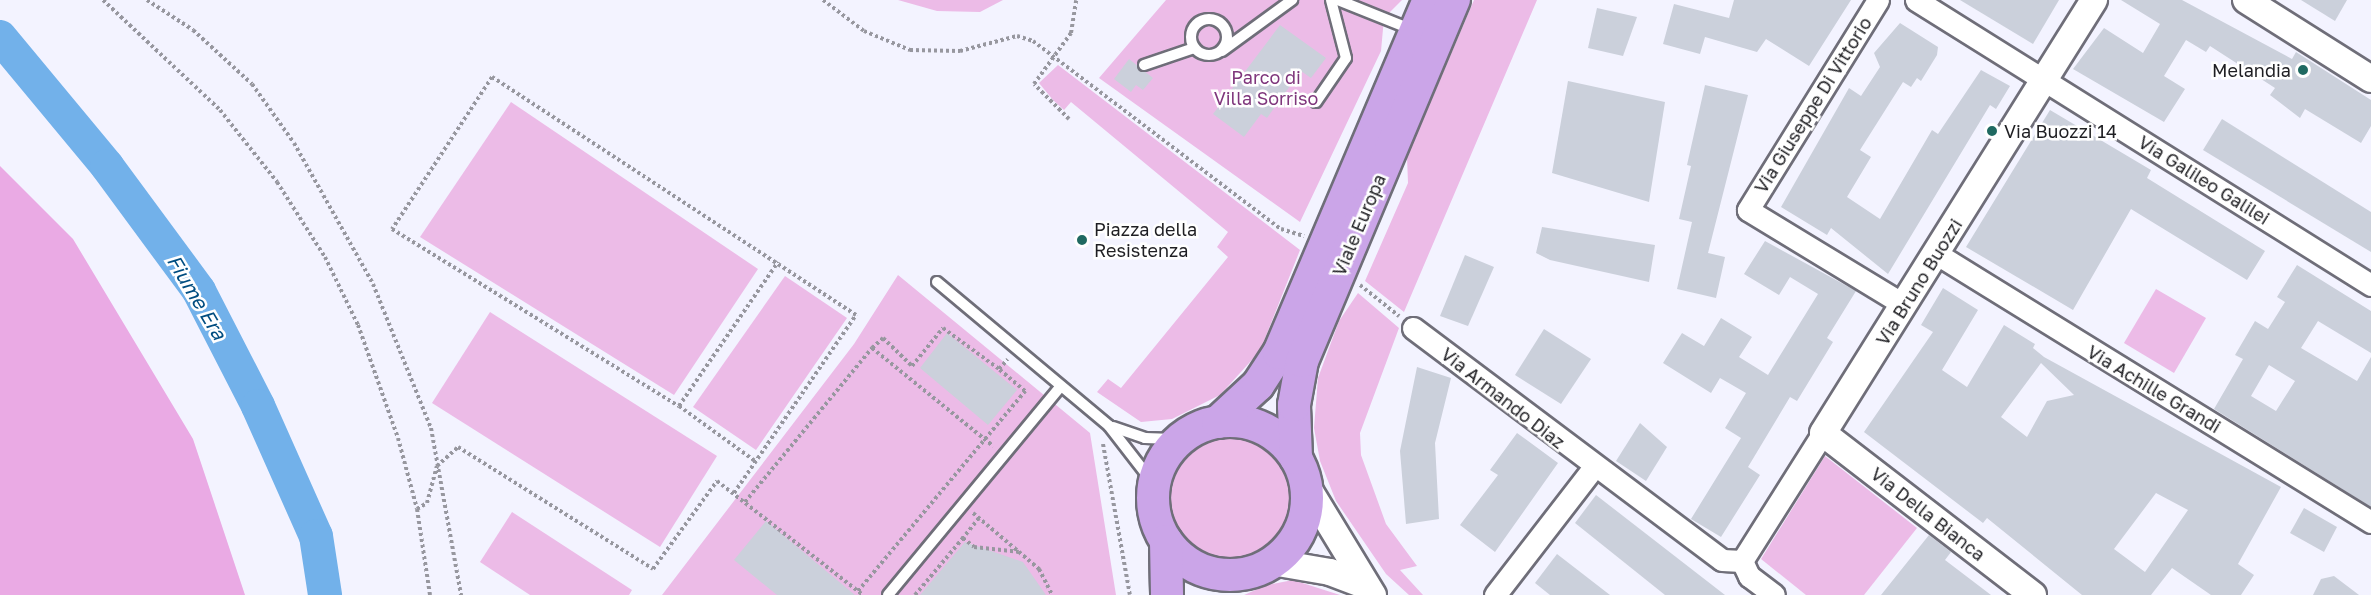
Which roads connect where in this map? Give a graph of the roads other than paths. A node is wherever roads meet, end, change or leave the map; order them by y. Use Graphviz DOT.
graph roads {
  1 [pos="1292,0"];
  2 [pos="1331,0"];
  3 [pos="1338,0"];
  4 [pos="1429,0"];
  5 [pos="1454,0"];
  6 [pos="1878,0"];
  7 [pos="1916,0"];
  8 [pos="2094,0"];
  9 [pos="2246,0"];
  10 [pos="1416,31"];
  11 [pos="1227,35"];
  12 [pos="1240,38"];
  13 [pos="1194,48"];
  14 [pos="1221,51"];
  15 [pos="1144,65"];
  16 [pos="2371,79"];
  17 [pos="2044,80"];
  18 [pos="1316,102"];
  19 [pos="1937,254"];
  20 [pos="937,282"];
  21 [pos="2371,285"];
  22 [pos="1904,305"];
  23 [pos="1413,328"];
  24 [pos="1061,386"];
  25 [pos="1218,422"];
  26 [pos="1109,426"];
  27 [pos="1823,433"];
  28 [pos="1180,440"];
  29 [pos="1593,468"];
  30 [pos="1301,471"];
  31 [pos="1155,484"];
  32 [pos="2371,522"];
  33 [pos="1166,541"];
  34 [pos="1742,561"];
  35 [pos="1261,567"];
  36 [pos="1367,589"];
  37 [pos="888,595"];
  38 [pos="1167,595"];
  39 [pos="1219,595"];
  40 [pos="1496,595"];
  41 [pos="1774,595"];
  42 [pos="2033,595"];
  1 -- 12 [label="lane"];
  2 -- 18 [label="lane"];
  3 -- 10 [label="lane"];
  4 -- 10 [label="main road, Viale Europa"];
  5 -- 30 [label="main road, Viale Europa"];
  6 -- 22 [label="street, Via Giuseppe Di Vittorio"];
  7 -- 17 [label="street, Via Galileo Galilei"];
  8 -- 17 [label="street, Via Bruno Buozzi"];
  9 -- 16 [label="street"];
  10 -- 25 [label="main road, Viale Europa"];
  11 -- 12 [label="lane"];
  11 -- 13 [label="lane"];
  11 -- 14 [label="lane"];
  12 -- 14 [label="lane"];
  13 -- 14 [label="lane"];
  13 -- 15 [label="lane"];
  17 -- 19 [label="street, Via Bruno Buozzi"];
  17 -- 21 [label="street, Via Galileo Galilei"];
  19 -- 22 [label="street, Via Bruno Buozzi"];
  19 -- 32 [label="street, Via Achille Grandi"];
  20 -- 24 [label="lane"];
  22 -- 27 [label="street, Via Bruno Buozzi"];
  23 -- 29 [label="street, Via Armando Diaz"];
  24 -- 26 [label="lane"];
  24 -- 37 [label="lane"];
  25 -- 28 [label="main road, Viale Europa"];
  25 -- 30 [label="main road"];
  26 -- 28 [label="lane"];
  26 -- 31 [label="lane"];
  27 -- 34 [label="street, Via Bruno Buozzi"];
  27 -- 42 [label="street, Via Della Bianca"];
  28 -- 31 [label="main road, Viale Europa"];
  29 -- 34 [label="street, Via Armando Diaz"];
  29 -- 40 [label="street"];
  30 -- 35 [label="main road, Viale Europa"];
  30 -- 36 [label="street"];
  31 -- 33 [label="main road, Viale Europa"];
  33 -- 35 [label="main road"];
  33 -- 38 [label="main road, Viale Europa"];
  34 -- 41 [label="street"];
  35 -- 36 [label="street"];
  35 -- 39 [label="main road, Viale Europa"];
}
